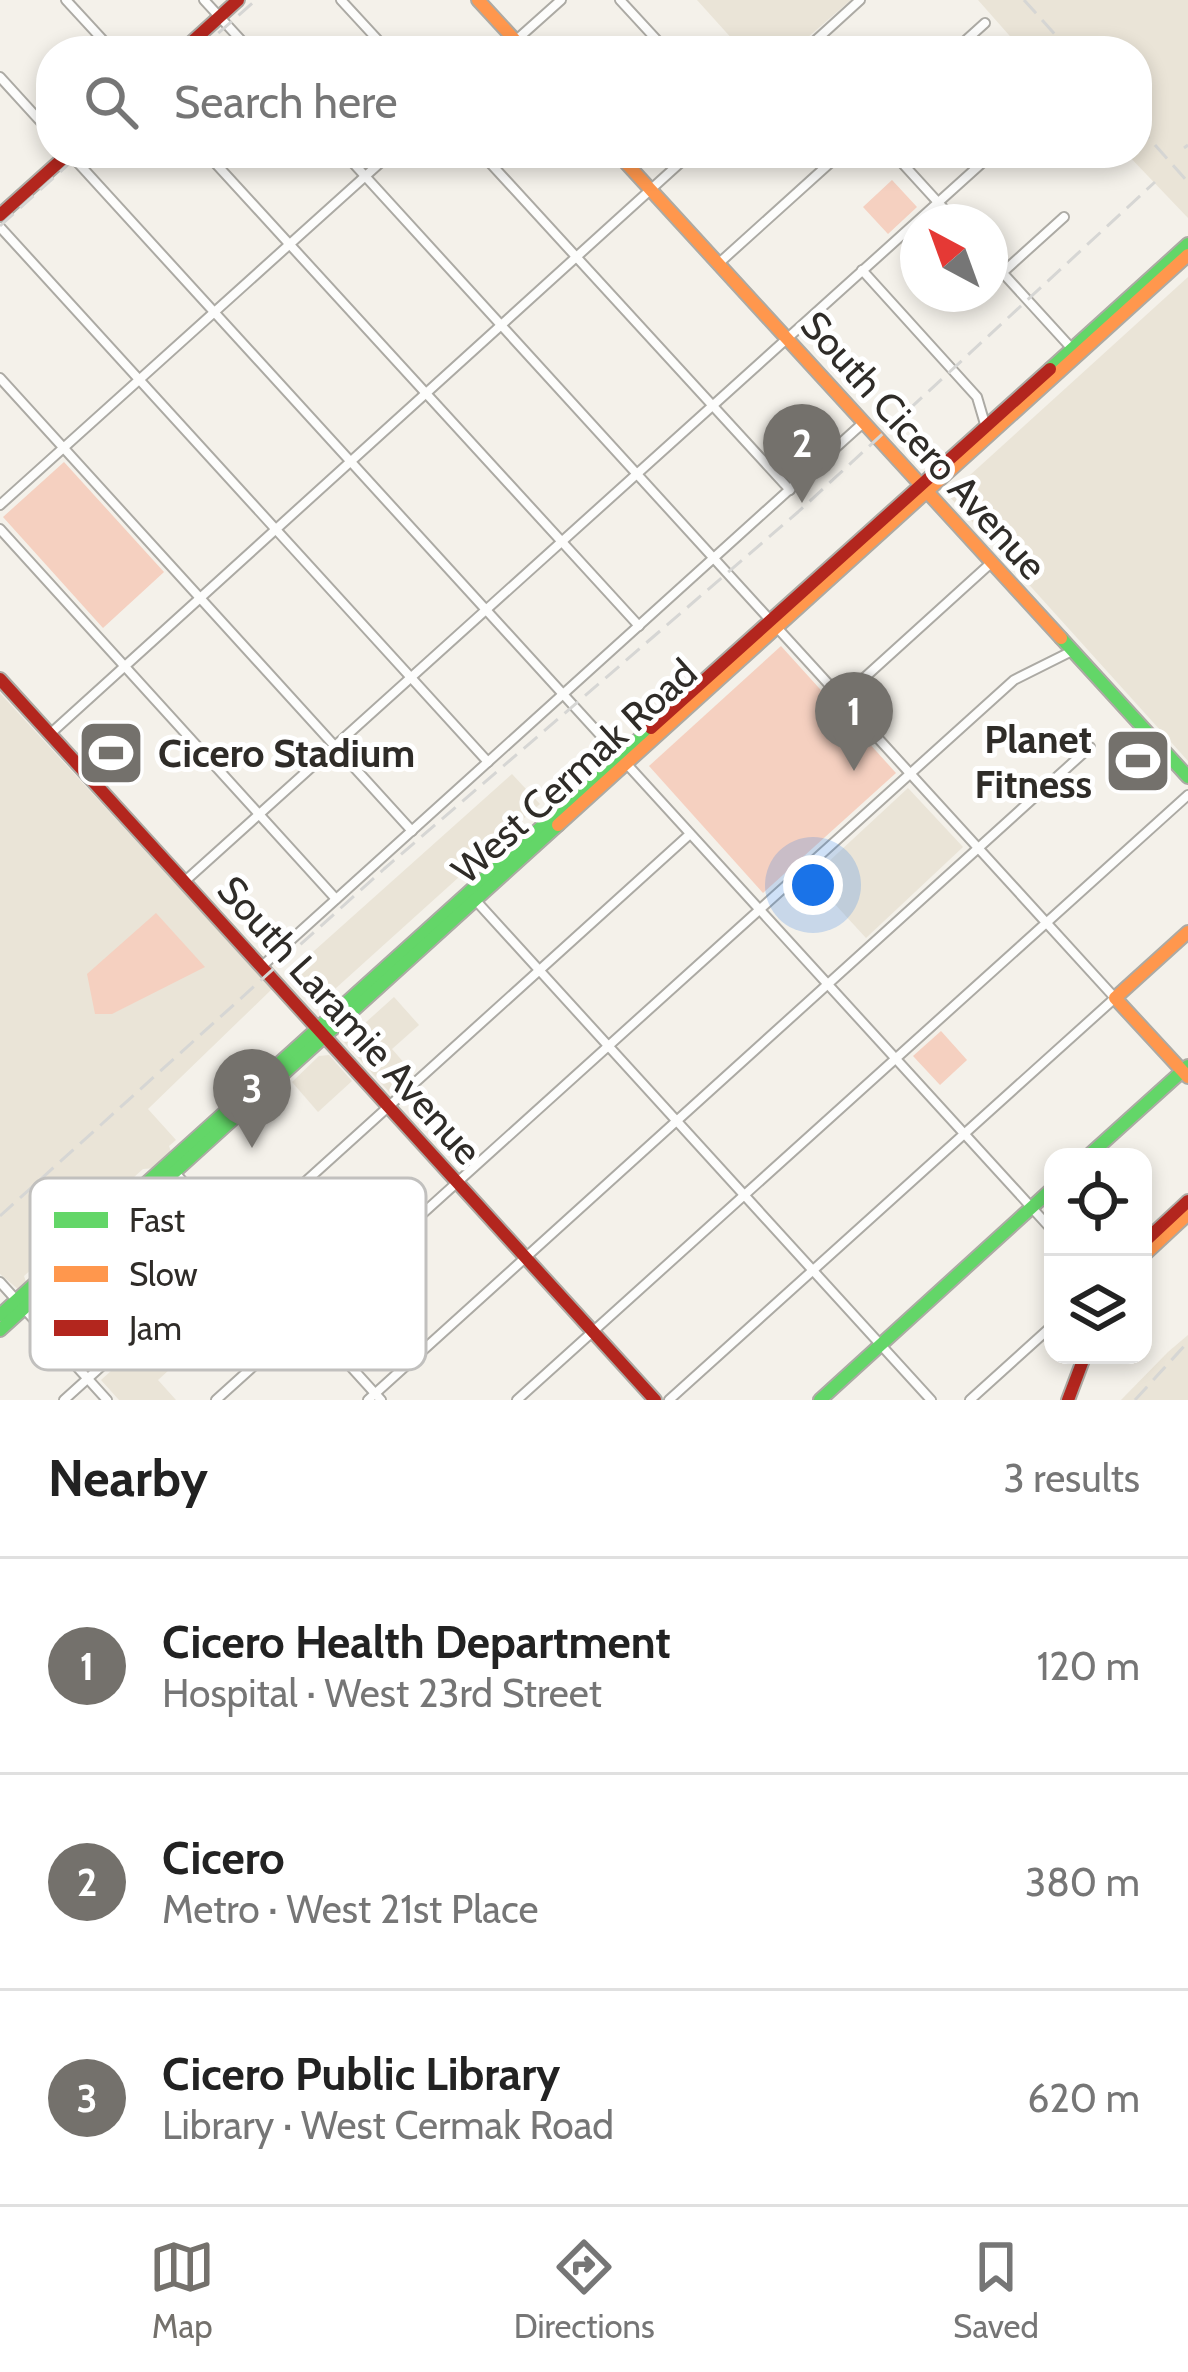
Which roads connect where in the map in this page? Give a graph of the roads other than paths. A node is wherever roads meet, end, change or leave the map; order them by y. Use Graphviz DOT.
graph roads {
  1 [pos="66,0"];
  2 [pos="204,0"];
  3 [pos="238,0"];
  4 [pos="341,0"];
  5 [pos="478,0"];
  6 [pos="561,0"];
  7 [pos="620,0"];
  8 [pos="860,0"];
  9 [pos="220,17"];
  10 [pos="986,23"];
  11 [pos="99,36"];
  12 [pos="199,36"];
  13 [pos="237,36"];
  14 [pos="374,36"];
  15 [pos="506,36"];
  16 [pos="526,36"];
  17 [pos="653,36"];
  18 [pos="820,36"];
  19 [pos="971,36"];
  20 [pos="0,77"];
  21 [pos="36,117"];
  22 [pos="52,168"];
  23 [pos="83,168"];
  24 [pos="220,168"];
  25 [pos="358,168"];
  26 [pos="374,168"];
  27 [pos="495,168"];
  28 [pos="630,168"];
  29 [pos="674,168"];
  30 [pos="825,168"];
  31 [pos="907,168"];
  32 [pos="976,168"];
  33 [pos="365,176"];
  34 [pos="650,190"];
  35 [pos="938,202"];
  36 [pos="0,215"];
  37 [pos="1064,217"];
  38 [pos="0,227"];
  39 [pos="290,244"];
  40 [pos="1188,244"];
  41 [pos="1188,255"];
  42 [pos="576,257"];
  43 [pos="718,264"];
  44 [pos="1008,268"];
  45 [pos="862,270"];
  46 [pos="1008,279"];
  47 [pos="214,312"];
  48 [pos="501,325"];
  49 [pos="786,338"];
  50 [pos="1075,352"];
  51 [pos="0,378"];
  52 [pos="139,380"];
  53 [pos="426,394"];
  54 [pos="712,405"];
  55 [pos="863,423"];
  56 [pos="986,424"];
  57 [pos="64,448"];
  58 [pos="351,461"];
  59 [pos="637,473"];
  60 [pos="923,489"];
  61 [pos="790,490"];
  62 [pos="0,505"];
  63 [pos="0,529"];
  64 [pos="275,530"];
  65 [pos="561,542"];
  66 [pos="715,558"];
  67 [pos="992,563"];
  68 [pos="200,598"];
  69 [pos="486,610"];
  70 [pos="774,623"];
  71 [pos="639,626"];
  72 [pos="1072,651"];
  73 [pos="124,666"];
  74 [pos="411,678"];
  75 [pos="0,679"];
  76 [pos="563,694"];
  77 [pos="842,698"];
  78 [pos="50,734"];
  79 [pos="335,746"];
  80 [pos="1090,746"];
  81 [pos="623,760"];
  82 [pos="488,762"];
  83 [pos="909,773"];
  84 [pos="1188,778"];
  85 [pos="1188,795"];
  86 [pos="260,814"];
  87 [pos="412,831"];
  88 [pos="690,834"];
  89 [pos="978,848"];
  90 [pos="184,882"];
  91 [pos="472,896"];
  92 [pos="336,899"];
  93 [pos="760,909"];
  94 [pos="1046,923"];
  95 [pos="1188,932"];
  96 [pos="261,967"];
  97 [pos="539,970"];
  98 [pos="827,984"];
  99 [pos="1115,998"];
  100 [pos="321,1033"];
  101 [pos="609,1046"];
  102 [pos="896,1059"];
  103 [pos="1186,1071"];
  104 [pos="388,1107"];
  105 [pos="676,1120"];
  106 [pos="964,1134"];
  107 [pos="1098,1148"];
  108 [pos="170,1168"];
  109 [pos="159,1178"];
  110 [pos="179,1178"];
  111 [pos="310,1178"];
  112 [pos="457,1182"];
  113 [pos="744,1195"];
  114 [pos="1044,1197"];
  115 [pos="1188,1201"];
  116 [pos="1032,1208"];
  117 [pos="426,1210"];
  118 [pos="1188,1214"];
  119 [pos="1044,1221"];
  120 [pos="1152,1235"];
  121 [pos="1152,1248"];
  122 [pos="525,1257"];
  123 [pos="813,1270"];
  124 [pos="0,1282"];
  125 [pos="30,1295"];
  126 [pos="20,1304"];
  127 [pos="0,1315"];
  128 [pos="30,1315"];
  129 [pos="0,1330"];
  130 [pos="593,1331"];
  131 [pos="1044,1332"];
  132 [pos="881,1345"];
  133 [pos="426,1350"];
  134 [pos="1082,1364"];
  135 [pos="81,1370"];
  136 [pos="97,1370"];
  137 [pos="249,1370"];
  138 [pos="351,1370"];
  139 [pos="405,1370"];
  140 [pos="88,1378"];
  141 [pos="375,1398"];
  142 [pos="64,1400"];
  143 [pos="107,1400"];
  144 [pos="216,1400"];
  145 [pos="517,1400"];
  146 [pos="655,1400"];
  147 [pos="669,1400"];
  148 [pos="820,1400"];
  149 [pos="932,1400"];
  150 [pos="970,1400"];
  151 [pos="1068,1400"];
  1 -- 11 [label="street"];
  2 -- 9 [label="street"];
  3 -- 9 [label="main road"];
  4 -- 14 [label="street"];
  5 -- 15 [label="main road"];
  6 -- 16 [label="street"];
  7 -- 17 [label="street"];
  8 -- 18 [label="street"];
  9 -- 12 [label="main road"];
  9 -- 13 [label="street"];
  10 -- 19 [label="street"];
  20 -- 21 [label="street"];
  22 -- 36 [label="main road"];
  23 -- 47 [label="street"];
  24 -- 39 [label="street"];
  25 -- 33 [label="street"];
  26 -- 33 [label="street"];
  27 -- 42 [label="street"];
  28 -- 34 [label="main road, South Cicero Avenue"];
  29 -- 34 [label="street"];
  30 -- 43 [label="street"];
  31 -- 35 [label="street"];
  32 -- 35 [label="street"];
  33 -- 39 [label="street"];
  33 -- 48 [label="street"];
  34 -- 42 [label="street"];
  34 -- 43 [label="main road, South Cicero Avenue"];
  35 -- 45 [label="street"];
  37 -- 44 [label="street"];
  38 -- 52 [label="street"];
  39 -- 47 [label="street"];
  39 -- 53 [label="street"];
  40 -- 50 [label="main road, West Cermak Road"];
  41 -- 50 [label="main road, West Cermak Road"];
  42 -- 48 [label="street"];
  42 -- 54 [label="street"];
  43 -- 49 [label="main road, South Cicero Avenue"];
  45 -- 49 [label="street"];
  45 -- 56 [label="street"];
  46 -- 50 [label="street"];
  47 -- 52 [label="street"];
  47 -- 58 [label="street"];
  48 -- 53 [label="street"];
  48 -- 59 [label="street"];
  49 -- 54 [label="street"];
  49 -- 55 [label="main road, South Cicero Avenue"];
  50 -- 56 [label="main road, West Cermak Road"];
  50 -- 60 [label="main road, West Cermak Road"];
  51 -- 57 [label="street"];
  52 -- 57 [label="street"];
  52 -- 64 [label="street"];
  53 -- 58 [label="street"];
  53 -- 65 [label="street"];
  54 -- 59 [label="street"];
  54 -- 61 [label="street"];
  55 -- 60 [label="main road, South Cicero Avenue"];
  55 -- 61 [label="street"];
  56 -- 60 [label="main road, West Cermak Road"];
  57 -- 62 [label="street"];
  57 -- 68 [label="street"];
  58 -- 64 [label="street"];
  58 -- 69 [label="street"];
  59 -- 65 [label="street"];
  59 -- 66 [label="street"];
  60 -- 67 [label="main road, South Cicero Avenue"];
  60 -- 70 [label="main road, West Cermak Road"];
  61 -- 66 [label="street"];
  63 -- 73 [label="street"];
  64 -- 68 [label="street"];
  64 -- 74 [label="street"];
  65 -- 69 [label="street"];
  65 -- 71 [label="street"];
  66 -- 70 [label="street"];
  66 -- 71 [label="street"];
  67 -- 72 [label="main road, South Cicero Avenue"];
  67 -- 77 [label="street"];
  68 -- 73 [label="street"];
  68 -- 79 [label="street"];
  69 -- 74 [label="street"];
  69 -- 76 [label="street"];
  70 -- 77 [label="street"];
  70 -- 81 [label="main road, West Cermak Road"];
  71 -- 76 [label="street"];
  72 -- 83 [label="street"];
  72 -- 84 [label="main road, South Cicero Avenue"];
  73 -- 78 [label="street"];
  73 -- 86 [label="street"];
  74 -- 79 [label="street"];
  74 -- 82 [label="street"];
  75 -- 78 [label="main road, South Laramie Avenue"];
  76 -- 81 [label="street"];
  76 -- 82 [label="street"];
  77 -- 83 [label="street"];
  78 -- 90 [label="main road, South Laramie Avenue"];
  79 -- 86 [label="street"];
  79 -- 87 [label="street"];
  80 -- 89 [label="street"];
  81 -- 88 [label="street"];
  81 -- 91 [label="main road, West Cermak Road"];
  82 -- 87 [label="street"];
  83 -- 89 [label="street"];
  83 -- 93 [label="street"];
  85 -- 94 [label="street"];
  86 -- 90 [label="street"];
  86 -- 92 [label="street"];
  87 -- 92 [label="street"];
  88 -- 93 [label="street"];
  88 -- 97 [label="street"];
  89 -- 94 [label="street"];
  89 -- 98 [label="street"];
  90 -- 96 [label="main road, South Laramie Avenue"];
  91 -- 97 [label="street"];
  91 -- 100 [label="main road, West Cermak Road"];
  92 -- 96 [label="street"];
  93 -- 98 [label="street"];
  93 -- 101 [label="street"];
  94 -- 99 [label="street"];
  94 -- 102 [label="street"];
  95 -- 99 [label="main road"];
  96 -- 100 [label="main road, South Laramie Avenue"];
  97 -- 101 [label="street"];
  97 -- 104 [label="street"];
  98 -- 102 [label="street"];
  98 -- 105 [label="street"];
  99 -- 103 [label="main road"];
  99 -- 106 [label="street"];
  100 -- 104 [label="main road, South Laramie Avenue"];
  100 -- 108 [label="main road, West Cermak Road"];
  101 -- 105 [label="street"];
  101 -- 112 [label="street"];
  102 -- 106 [label="street"];
  102 -- 113 [label="street"];
  103 -- 107 [label="main road"];
  104 -- 111 [label="street"];
  104 -- 112 [label="main road, South Laramie Avenue"];
  105 -- 113 [label="street"];
  105 -- 122 [label="street"];
  106 -- 116 [label="street"];
  106 -- 123 [label="street"];
  108 -- 109 [label="main road, West Cermak Road"];
  108 -- 110 [label="street"];
  112 -- 117 [label="street"];
  112 -- 122 [label="main road, South Laramie Avenue"];
  113 -- 123 [label="street"];
  113 -- 130 [label="street"];
  114 -- 116 [label="main road"];
  115 -- 120 [label="main road"];
  116 -- 119 [label="street"];
  116 -- 132 [label="main road"];
  118 -- 121 [label="main road"];
  122 -- 130 [label="main road, South Laramie Avenue"];
  122 -- 133 [label="street"];
  123 -- 132 [label="street"];
  123 -- 147 [label="street"];
  124 -- 126 [label="street"];
  125 -- 126 [label="main road, West Cermak Road"];
  126 -- 127 [label="main road, West Cermak Road"];
  126 -- 128 [label="street"];
  126 -- 129 [label="main road, West Cermak Road"];
  130 -- 145 [label="street"];
  130 -- 146 [label="main road, South Laramie Avenue"];
  131 -- 150 [label="street"];
  132 -- 148 [label="main road"];
  132 -- 149 [label="street"];
  134 -- 151 [label="main road"];
  135 -- 140 [label="street"];
  136 -- 140 [label="street"];
  137 -- 144 [label="street"];
  138 -- 141 [label="street"];
  139 -- 141 [label="street"];
  140 -- 142 [label="street"];
  140 -- 143 [label="street"];
}
